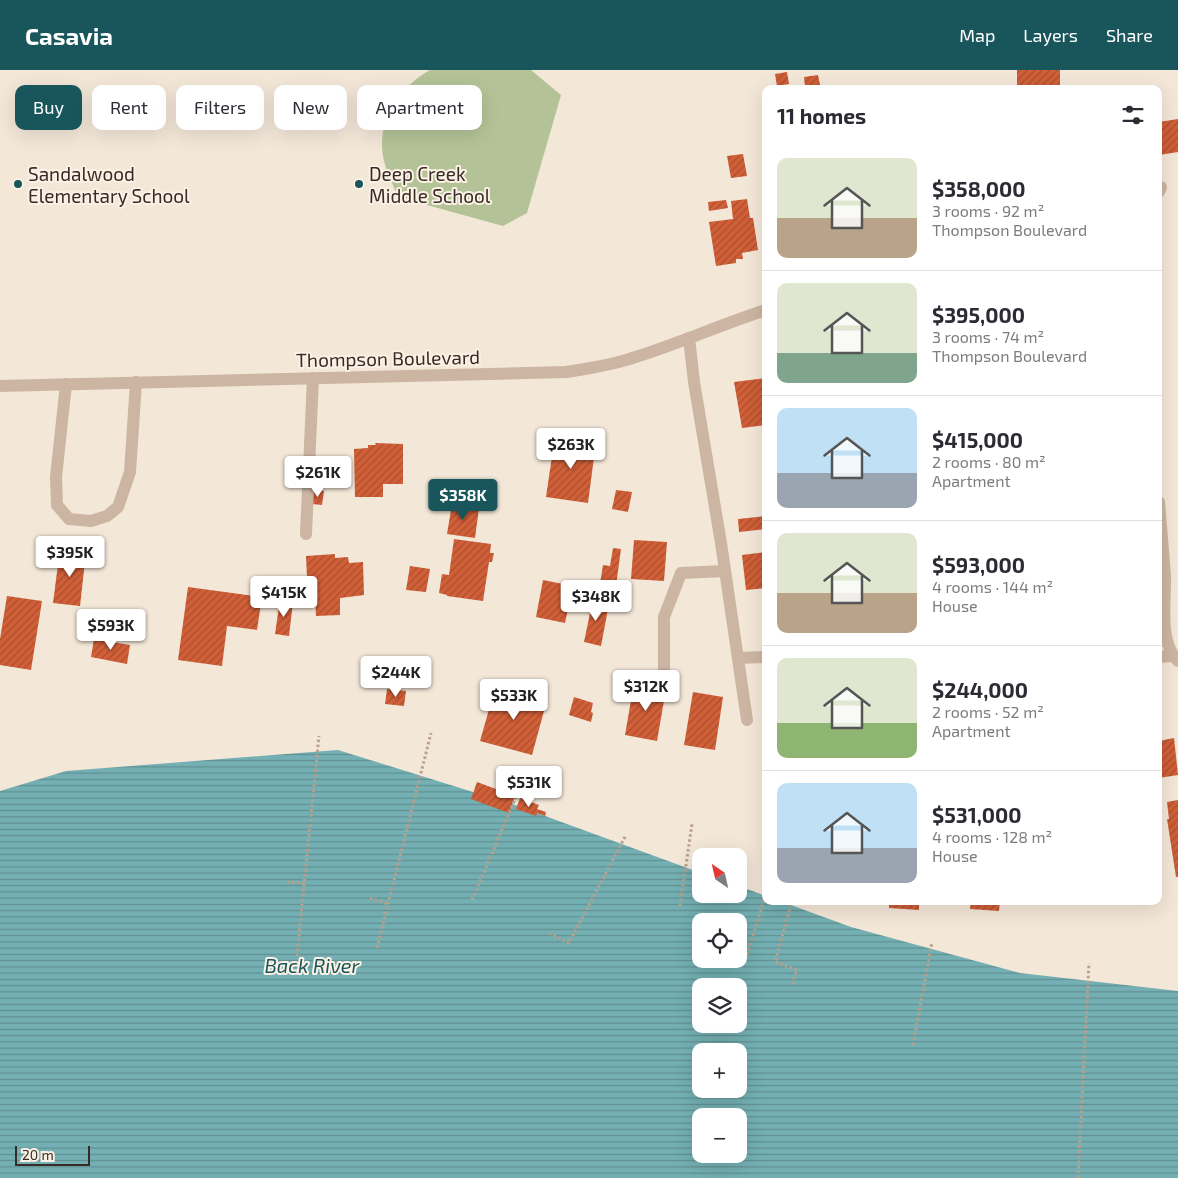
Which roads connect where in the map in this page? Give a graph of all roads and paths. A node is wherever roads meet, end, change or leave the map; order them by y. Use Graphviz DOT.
graph roads {
  1 [pos="762,311"];
  2 [pos="689,338"];
  3 [pos="313,378"];
  4 [pos="136,382"];
  5 [pos="66,384"];
  6 [pos="0,386"];
  7 [pos="306,534"];
  8 [pos="1162,540"];
  9 [pos="725,571"];
  10 [pos="762,657"];
  11 [pos="738,658"];
  12 [pos="1162,658"];
  13 [pos="1175,658"];
  14 [pos="664,677"];
  15 [pos="747,720"];
  16 [pos="430,732"];
  17 [pos="319,736"];
  18 [pos="518,792"];
  19 [pos="692,824"];
  20 [pos="626,836"];
  21 [pos="287,882"];
  22 [pos="305,882"];
  23 [pos="370,898"];
  24 [pos="472,900"];
  25 [pos="388,904"];
  26 [pos="762,905"];
  27 [pos="791,905"];
  28 [pos="680,906"];
  29 [pos="549,932"];
  30 [pos="932,942"];
  31 [pos="378,948"];
  32 [pos="747,955"];
  33 [pos="297,956"];
  34 [pos="1089,963"];
  35 [pos="792,984"];
  36 [pos="913,1045"];
  37 [pos="1078,1178"];
  1 -- 2 [label="street, Thompson Boulevard"];
  2 -- 3 [label="street, Thompson Boulevard"];
  2 -- 9 [label="street"];
  3 -- 4 [label="street, Thompson Boulevard"];
  3 -- 7 [label="street"];
  4 -- 5 [label="street, Thompson Boulevard"];
  4 -- 5 [label="street"];
  5 -- 6 [label="street, Thompson Boulevard"];
  8 -- 13 [label="street"];
  9 -- 11 [label="street"];
  9 -- 14 [label="street"];
  10 -- 11 [label="street"];
  11 -- 15 [label="street"];
  12 -- 13 [label="street"];
  16 -- 25 [label="path"];
  17 -- 22 [label="path"];
  18 -- 24 [label="path"];
  19 -- 28 [label="path"];
  20 -- 29 [label="path"];
  21 -- 22 [label="path"];
  22 -- 33 [label="path"];
  23 -- 25 [label="path"];
  25 -- 31 [label="path"];
  26 -- 32 [label="path"];
  27 -- 35 [label="path"];
  30 -- 36 [label="path"];
  34 -- 37 [label="path"];
}
